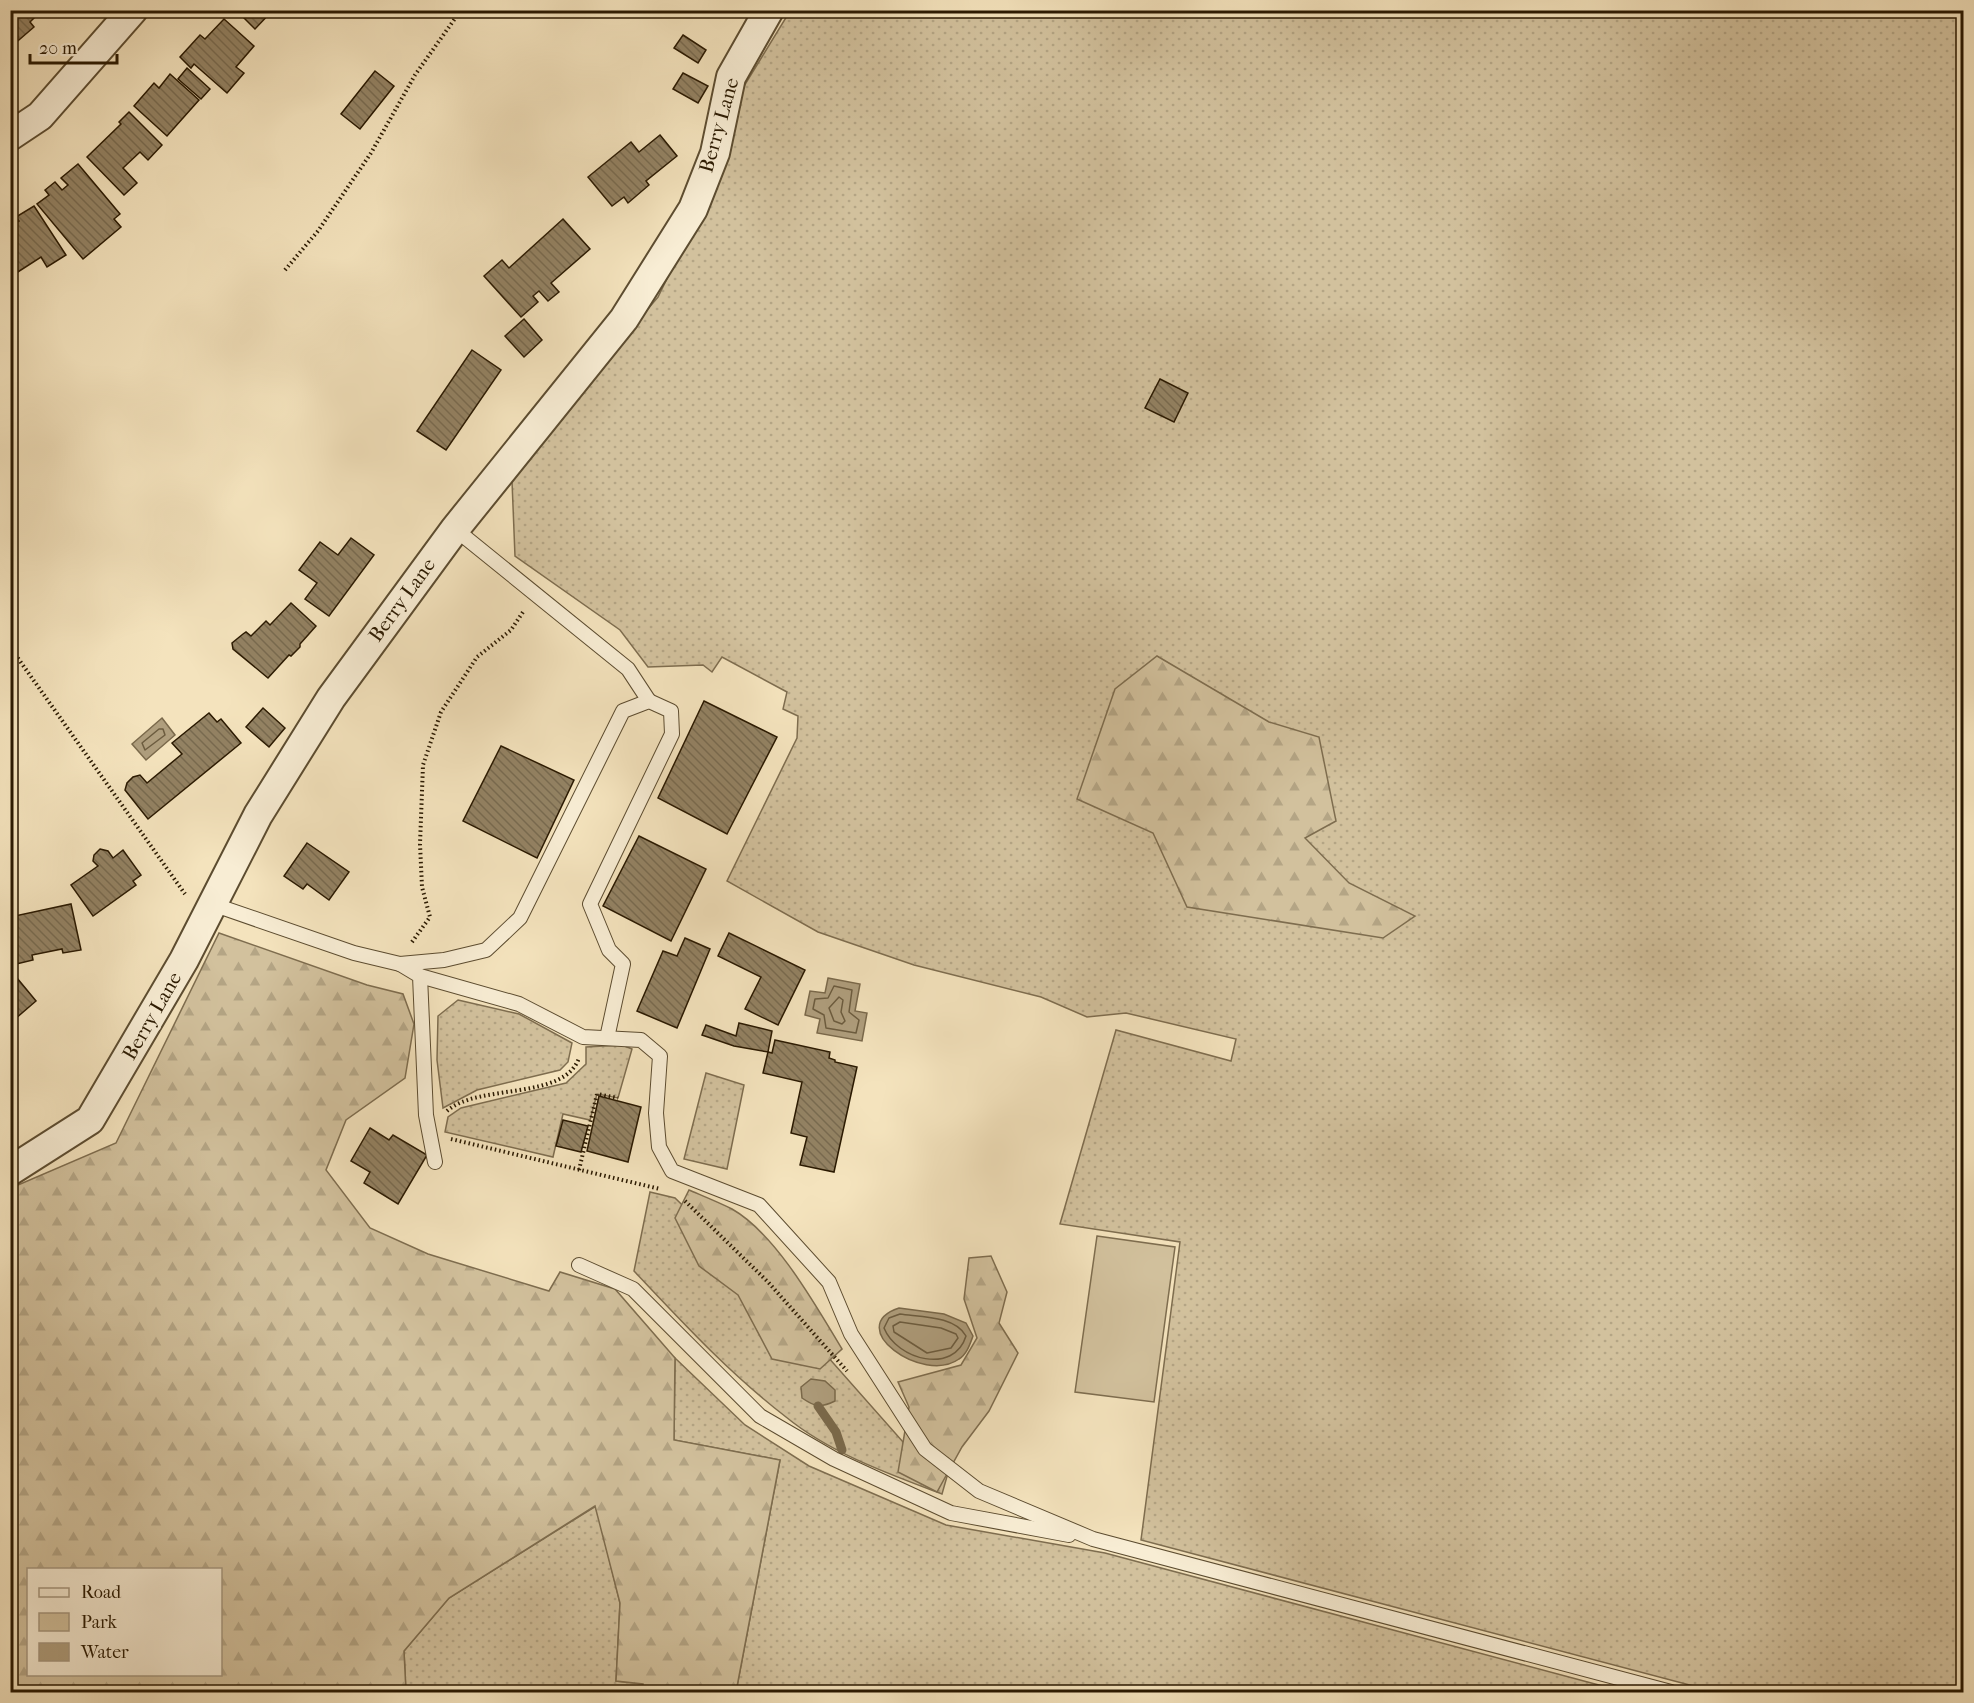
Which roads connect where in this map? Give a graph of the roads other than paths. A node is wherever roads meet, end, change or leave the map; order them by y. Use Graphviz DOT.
graph roads {
  1 [pos="133,10"];
  2 [pos="769,10"];
  3 [pos="10,136"];
  4 [pos="455,529"];
  5 [pos="649,701"];
  6 [pos="208,913"];
  7 [pos="397,964"];
  8 [pos="420,976"];
  9 [pos="607,1038"];
  10 [pos="435,1162"];
  11 [pos="10,1171"];
  12 [pos="579,1265"];
  13 [pos="1094,1539"];
  14 [pos="1671,1692"];
  1 -- 3 [label="street"];
  2 -- 4 [label="street, Berry Lane"];
  4 -- 5 [label="lane"];
  4 -- 6 [label="street, Berry Lane"];
  5 -- 7 [label="lane"];
  5 -- 9 [label="lane"];
  6 -- 7 [label="lane"];
  6 -- 11 [label="street, Berry Lane"];
  7 -- 8 [label="lane"];
  8 -- 9 [label="lane"];
  8 -- 10 [label="lane"];
  9 -- 13 [label="lane"];
  12 -- 13 [label="lane"];
  13 -- 14 [label="lane"];
}
